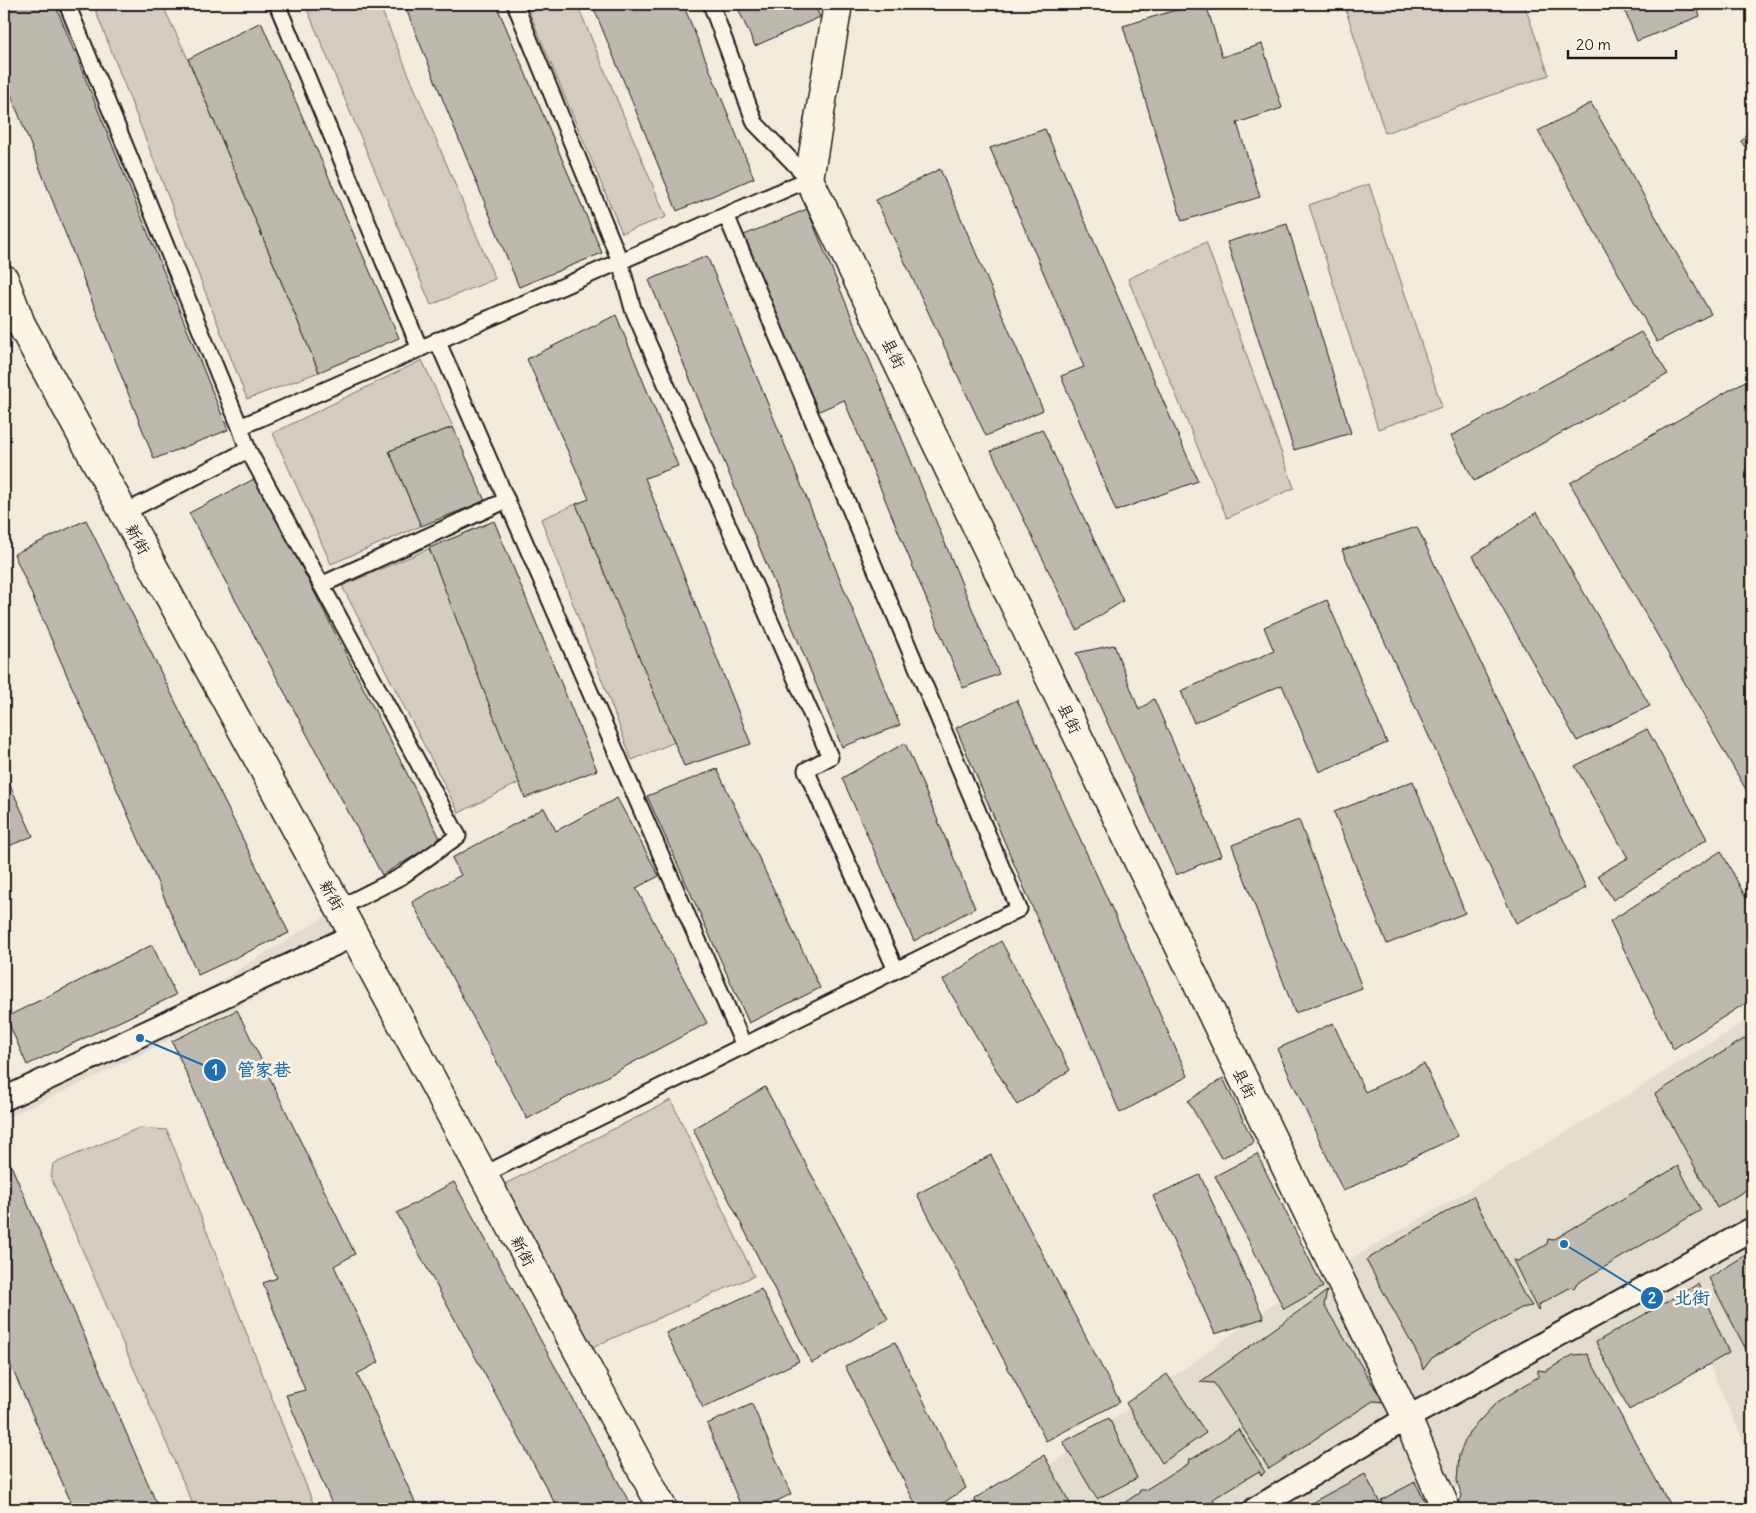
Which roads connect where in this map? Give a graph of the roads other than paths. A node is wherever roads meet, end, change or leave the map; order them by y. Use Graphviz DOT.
graph roads {
  1 [pos="67,4"];
  2 [pos="277,4"];
  3 [pos="515,4"];
  4 [pos="711,4"];
  5 [pos="838,4"];
  6 [pos="809,179"];
  7 [pos="726,215"];
  8 [pos="620,261"];
  9 [pos="4,279"];
  10 [pos="438,340"];
  11 [pos="420,349"];
  12 [pos="240,427"];
  13 [pos="248,450"];
  14 [pos="507,500"];
  15 [pos="124,513"];
  16 [pos="321,585"];
  17 [pos="339,908"];
  18 [pos="354,935"];
  19 [pos="896,970"];
  20 [pos="744,1046"];
  21 [pos="4,1099"];
  22 [pos="483,1175"];
  23 [pos="1752,1229"];
  24 [pos="1407,1418"];
  25 [pos="662,1509"];
  26 [pos="1255,1509"];
  27 [pos="1446,1509"];
  1 -- 12 [label="lane"];
  2 -- 11 [label="lane"];
  3 -- 8 [label="lane"];
  4 -- 6 [label="lane"];
  5 -- 6 [label="street"];
  6 -- 7 [label="lane"];
  6 -- 24 [label="street, 县街"];
  7 -- 8 [label="lane"];
  7 -- 19 [label="lane"];
  8 -- 10 [label="lane"];
  8 -- 19 [label="lane"];
  9 -- 15 [label="street, 新街"];
  10 -- 11 [label="lane"];
  10 -- 14 [label="lane"];
  11 -- 12 [label="lane"];
  12 -- 13 [label="lane"];
  13 -- 15 [label="lane"];
  13 -- 16 [label="lane"];
  14 -- 16 [label="lane"];
  14 -- 20 [label="lane"];
  15 -- 17 [label="street, 新街"];
  16 -- 17 [label="lane"];
  17 -- 18 [label="street, 新街"];
  18 -- 21 [label="street"];
  18 -- 22 [label="street, 新街"];
  19 -- 20 [label="lane"];
  20 -- 22 [label="lane"];
  22 -- 25 [label="street, 新街"];
  23 -- 24 [label="street"];
  24 -- 26 [label="street"];
  24 -- 27 [label="street, 县街"];
}
